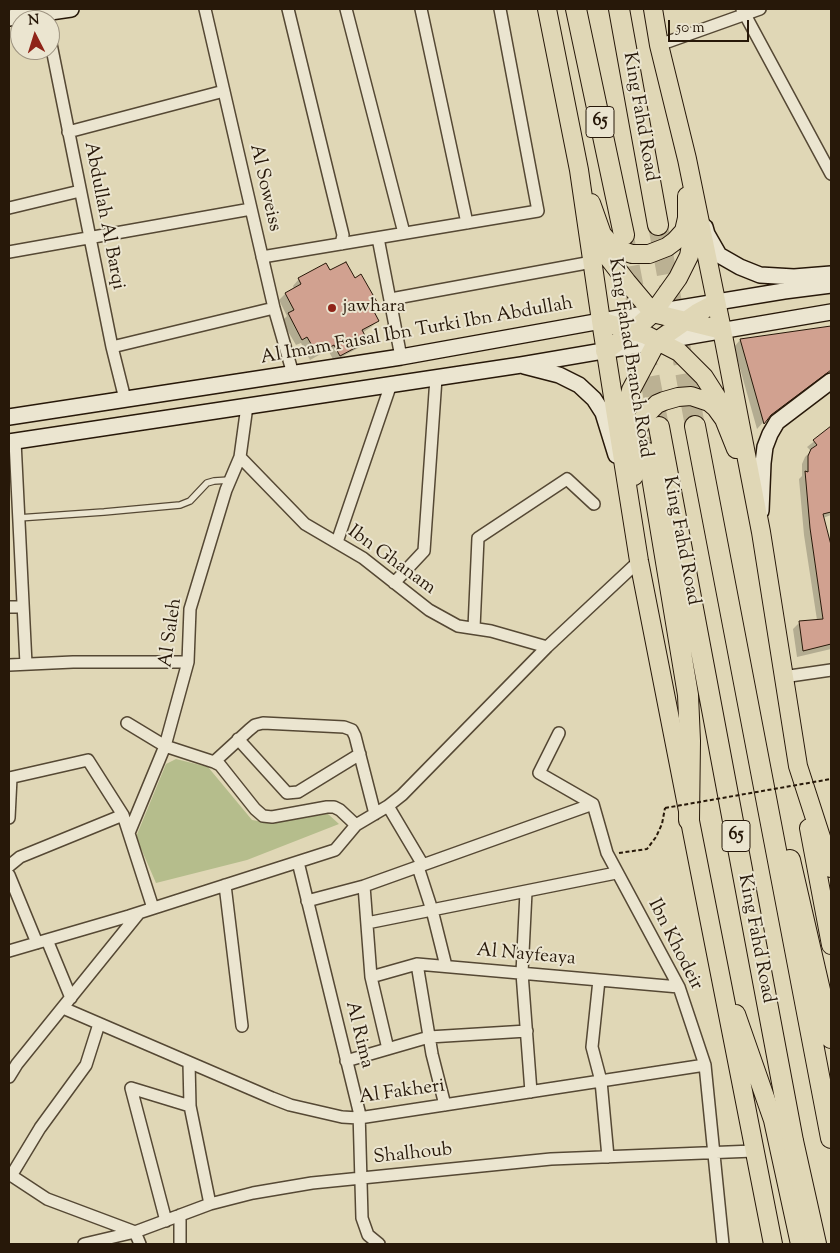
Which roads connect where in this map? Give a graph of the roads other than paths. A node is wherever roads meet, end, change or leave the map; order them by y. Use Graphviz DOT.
graph roads {
  1 [pos="205,9"];
  2 [pos="288,9"];
  3 [pos="346,9"];
  4 [pos="421,9"];
  5 [pos="500,9"];
  6 [pos="546,9"];
  7 [pos="576,9"];
  8 [pos="619,9"];
  9 [pos="653,9"];
  10 [pos="760,9"];
  11 [pos="743,12"];
  12 [pos="659,44"];
  13 [pos="54,60"];
  14 [pos="224,91"];
  15 [pos="68,132"];
  16 [pos="687,159"];
  17 [pos="579,170"];
  18 [pos="831,174"];
  19 [pos="80,191"];
  20 [pos="9,208"];
  21 [pos="251,209"];
  22 [pos="466,223"];
  23 [pos="658,225"];
  24 [pos="404,233"];
  25 [pos="624,234"];
  26 [pos="90,238"];
  27 [pos="378,238"];
  28 [pos="341,244"];
  29 [pos="9,252"];
  30 [pos="262,257"];
  31 [pos="592,262"];
  32 [pos="831,274"];
  33 [pos="831,285"];
  34 [pos="391,299"];
  35 [pos="716,303"];
  36 [pos="274,308"];
  37 [pos="831,312"];
  38 [pos="653,313"];
  39 [pos="600,321"];
  40 [pos="687,321"];
  41 [pos="634,330"];
  42 [pos="722,330"];
  43 [pos="658,341"];
  44 [pos="112,347"];
  45 [pos="605,351"];
  46 [pos="401,357"];
  47 [pos="521,365"];
  48 [pos="293,374"];
  49 [pos="436,378"];
  50 [pos="831,381"];
  51 [pos="391,384"];
  52 [pos="126,399"];
  53 [pos="247,406"];
  54 [pos="9,417"];
  55 [pos="695,426"];
  56 [pos="659,427"];
  57 [pos="12,442"];
  58 [pos="648,453"];
  59 [pos="240,457"];
  60 [pos="230,480"];
  61 [pos="751,485"];
  62 [pos="594,504"];
  63 [pos="632,507"];
  64 [pos="18,518"];
  65 [pos="761,532"];
  66 [pos="337,542"];
  67 [pos="639,561"];
  68 [pos="394,583"];
  69 [pos="9,607"];
  70 [pos="23,607"];
  71 [pos="474,628"];
  72 [pos="733,630"];
  73 [pos="547,647"];
  74 [pos="188,662"];
  75 [pos="9,664"];
  76 [pos="26,664"];
  77 [pos="831,670"];
  78 [pos="783,677"];
  79 [pos="127,723"];
  80 [pos="558,733"];
  81 [pos="238,739"];
  82 [pos="166,746"];
  83 [pos="360,754"];
  84 [pos="214,762"];
  85 [pos="798,766"];
  86 [pos="10,778"];
  87 [pos="9,794"];
  88 [pos="593,804"];
  89 [pos="388,806"];
  90 [pos="375,814"];
  91 [pos="123,815"];
  92 [pos="9,818"];
  93 [pos="689,820"];
  94 [pos="356,825"];
  95 [pos="129,833"];
  96 [pos="298,862"];
  97 [pos="9,866"];
  98 [pos="420,866"];
  99 [pos="831,868"];
  100 [pos="616,873"];
  101 [pos="9,875"];
  102 [pos="224,886"];
  103 [pos="364,886"];
  104 [pos="526,892"];
  105 [pos="307,902"];
  106 [pos="153,908"];
  107 [pos="432,910"];
  108 [pos="140,912"];
  109 [pos="366,923"];
  110 [pos="42,942"];
  111 [pos="831,945"];
  112 [pos="9,951"];
  113 [pos="715,952"];
  114 [pos="417,964"];
  115 [pos="446,966"];
  116 [pos="522,973"];
  117 [pos="370,977"];
  118 [pos="599,980"];
  119 [pos="679,987"];
  120 [pos="71,998"];
  121 [pos="63,1008"];
  122 [pos="99,1024"];
  123 [pos="242,1026"];
  124 [pos="527,1031"];
  125 [pos="429,1037"];
  126 [pos="831,1038"];
  127 [pos="388,1049"];
  128 [pos="346,1061"];
  129 [pos="189,1063"];
  130 [pos="704,1065"];
  131 [pos="9,1077"];
  132 [pos="601,1081"];
  133 [pos="531,1092"];
  134 [pos="445,1105"];
  135 [pos="190,1106"];
  136 [pos="359,1118"];
  137 [pos="831,1138"];
  138 [pos="754,1151"];
  139 [pos="712,1153"];
  140 [pos="608,1157"];
  141 [pos="10,1175"];
  142 [pos="360,1178"];
  143 [pos="210,1204"];
  144 [pos="180,1215"];
  145 [pos="166,1221"];
  146 [pos="135,1232"];
  147 [pos="84,1244"];
  148 [pos="140,1244"];
  149 [pos="180,1244"];
  150 [pos="379,1244"];
  151 [pos="723,1244"];
  152 [pos="773,1244"];
  153 [pos="800,1244"];
  154 [pos="816,1244"];
  1 -- 14 [label="street, Al Soweiss"];
  2 -- 28 [label="street"];
  3 -- 24 [label="street"];
  4 -- 22 [label="street"];
  5 -- 22 [label="street"];
  6 -- 17 [label="main road, King Fahad Branch Road"];
  7 -- 25 [label="highway, King Fahd Road / 65"];
  8 -- 23 [label="highway, King Fahd Road / 65"];
  9 -- 12 [label="main road"];
  10 -- 11 [label="street"];
  11 -- 12 [label="street"];
  11 -- 18 [label="street"];
  12 -- 16 [label="main road"];
  13 -- 15 [label="street, Abdullah Al Barqi"];
  14 -- 15 [label="street"];
  14 -- 21 [label="street, Al Soweiss"];
  15 -- 19 [label="street, Abdullah Al Barqi"];
  16 -- 17 [label="main road"];
  16 -- 32 [label="main road"];
  16 -- 35 [label="main road"];
  16 -- 38 [label="main road"];
  17 -- 31 [label="main road, King Fahad Branch Road"];
  17 -- 38 [label="main road"];
  19 -- 20 [label="street"];
  19 -- 26 [label="street, Abdullah Al Barqi"];
  21 -- 26 [label="street"];
  21 -- 30 [label="street, Al Soweiss"];
  22 -- 24 [label="street"];
  24 -- 27 [label="street"];
  26 -- 29 [label="street"];
  26 -- 44 [label="street, Abdullah Al Barqi"];
  27 -- 28 [label="street"];
  27 -- 34 [label="street"];
  28 -- 30 [label="street"];
  30 -- 36 [label="street, Al Soweiss"];
  31 -- 34 [label="street"];
  31 -- 39 [label="main road, King Fahad Branch Road"];
  33 -- 35 [label="main road, Al Imam Faisal Ibn Turki Ibn Abdullah"];
  34 -- 46 [label="street"];
  35 -- 38 [label="main road, Al Imam Faisal Ibn Turki Ibn Abdullah"];
  35 -- 40 [label="main road"];
  35 -- 42 [label="main road"];
  36 -- 44 [label="street"];
  36 -- 48 [label="street, Al Soweiss"];
  37 -- 42 [label="main road"];
  38 -- 39 [label="main road, Al Imam Faisal Ibn Turki Ibn Abdullah"];
  38 -- 40 [label="main road"];
  38 -- 41 [label="main road"];
  39 -- 41 [label="main road"];
  39 -- 45 [label="main road, King Fahad Branch Road"];
  39 -- 46 [label="main road, Al Imam Faisal Ibn Turki Ibn Abdullah"];
  40 -- 42 [label="main road"];
  40 -- 43 [label="main road"];
  41 -- 43 [label="main road"];
  41 -- 45 [label="main road"];
  42 -- 43 [label="main road"];
  42 -- 61 [label="main road"];
  43 -- 45 [label="main road"];
  43 -- 61 [label="main road"];
  43 -- 63 [label="main road"];
  44 -- 52 [label="street, Abdullah Al Barqi"];
  45 -- 47 [label="main road"];
  45 -- 63 [label="main road, King Fahad Branch Road"];
  46 -- 48 [label="main road, Al Imam Faisal Ibn Turki Ibn Abdullah"];
  47 -- 49 [label="main road"];
  47 -- 63 [label="main road"];
  48 -- 52 [label="main road, Al Imam Faisal Ibn Turki Ibn Abdullah"];
  49 -- 51 [label="main road"];
  49 -- 68 [label="street"];
  50 -- 65 [label="main road"];
  51 -- 53 [label="main road"];
  51 -- 66 [label="street"];
  52 -- 54 [label="main road, Al Imam Faisal Ibn Turki Ibn Abdullah"];
  53 -- 57 [label="main road"];
  53 -- 59 [label="street, Al Saleh"];
  55 -- 72 [label="highway, King Fahd Road / 65"];
  56 -- 154 [label="highway, King Fahd Road / 65"];
  57 -- 64 [label="street"];
  58 -- 93 [label="highway"];
  59 -- 60 [label="street, Al Saleh"];
  59 -- 66 [label="street, Ibn Ghanam"];
  60 -- 64 [label="lane"];
  60 -- 74 [label="street, Al Saleh"];
  61 -- 63 [label="main road"];
  61 -- 65 [label="main road"];
  62 -- 71 [label="street"];
  63 -- 67 [label="main road, King Fahad Branch Road"];
  64 -- 70 [label="street"];
  65 -- 78 [label="main road"];
  66 -- 68 [label="street, Ibn Ghanam"];
  67 -- 73 [label="street"];
  67 -- 93 [label="main road, King Fahad Branch Road"];
  68 -- 71 [label="street, Ibn Ghanam"];
  69 -- 70 [label="street"];
  70 -- 76 [label="street"];
  71 -- 73 [label="street, Ibn Ghanam"];
  72 -- 126 [label="highway"];
  72 -- 137 [label="highway, King Fahd Road / 65"];
  73 -- 89 [label="street"];
  74 -- 76 [label="street"];
  74 -- 82 [label="street, Al Saleh"];
  75 -- 76 [label="street"];
  77 -- 78 [label="street"];
  78 -- 85 [label="main road"];
  79 -- 82 [label="street"];
  80 -- 88 [label="street"];
  81 -- 83 [label="street"];
  81 -- 83 [label="street"];
  81 -- 84 [label="street"];
  82 -- 84 [label="street"];
  82 -- 95 [label="street, Al Saleh"];
  83 -- 90 [label="street"];
  84 -- 94 [label="street"];
  85 -- 99 [label="main road"];
  85 -- 111 [label="main road"];
  86 -- 87 [label="street"];
  86 -- 91 [label="street"];
  87 -- 92 [label="street"];
  88 -- 98 [label="street"];
  88 -- 100 [label="street, Ibn Khodeir"];
  89 -- 90 [label="street"];
  89 -- 98 [label="street"];
  90 -- 94 [label="street"];
  91 -- 95 [label="street"];
  91 -- 97 [label="street"];
  93 -- 113 [label="main road, King Fahad Branch Road"];
  94 -- 96 [label="street"];
  95 -- 106 [label="street"];
  96 -- 102 [label="street"];
  96 -- 105 [label="street, Al Rima"];
  98 -- 103 [label="street"];
  98 -- 107 [label="street"];
  100 -- 104 [label="street"];
  100 -- 119 [label="street, Ibn Khodeir"];
  101 -- 110 [label="street"];
  102 -- 106 [label="street"];
  102 -- 123 [label="street"];
  103 -- 105 [label="street"];
  103 -- 109 [label="street"];
  104 -- 107 [label="street"];
  104 -- 116 [label="street"];
  105 -- 128 [label="street, Al Rima"];
  106 -- 108 [label="street"];
  107 -- 109 [label="street"];
  107 -- 115 [label="street"];
  108 -- 110 [label="street"];
  108 -- 120 [label="street"];
  109 -- 117 [label="street"];
  110 -- 112 [label="street"];
  110 -- 120 [label="street"];
  113 -- 138 [label="main road, King Fahad Branch Road"];
  113 -- 153 [label="main road"];
  114 -- 115 [label="street, Al Nayfeaya"];
  114 -- 117 [label="street, Al Nayfeaya"];
  114 -- 125 [label="street"];
  115 -- 116 [label="street, Al Nayfeaya"];
  116 -- 118 [label="street, Al Nayfeaya"];
  116 -- 124 [label="street"];
  117 -- 127 [label="street"];
  118 -- 119 [label="street, Al Nayfeaya"];
  118 -- 132 [label="street"];
  119 -- 130 [label="street, Ibn Khodeir"];
  120 -- 121 [label="street"];
  121 -- 122 [label="street, Al Fakheri"];
  121 -- 131 [label="street"];
  122 -- 129 [label="street, Al Fakheri"];
  122 -- 141 [label="street"];
  124 -- 125 [label="street"];
  124 -- 133 [label="street"];
  125 -- 127 [label="street"];
  125 -- 134 [label="street"];
  127 -- 128 [label="street"];
  128 -- 136 [label="street, Al Rima"];
  129 -- 135 [label="street"];
  129 -- 136 [label="street, Al Fakheri"];
  130 -- 132 [label="street, Al Fakheri"];
  130 -- 139 [label="street, Ibn Khodeir"];
  132 -- 133 [label="street, Al Fakheri"];
  132 -- 140 [label="street"];
  133 -- 134 [label="street, Al Fakheri"];
  134 -- 136 [label="street, Al Fakheri"];
  135 -- 143 [label="street"];
  135 -- 145 [label="street"];
  136 -- 142 [label="street, Al Rima"];
  138 -- 139 [label="street, Shalhoub"];
  138 -- 152 [label="main road, King Fahad Branch Road"];
  139 -- 140 [label="street, Shalhoub"];
  139 -- 151 [label="street, Ibn Khodeir"];
  140 -- 142 [label="street, Shalhoub"];
  141 -- 146 [label="street"];
  142 -- 143 [label="street, Shalhoub"];
  142 -- 150 [label="street, Al Rima"];
  143 -- 144 [label="street, Shalhoub"];
  144 -- 145 [label="street, Shalhoub"];
  144 -- 149 [label="street"];
  145 -- 146 [label="street, Shalhoub"];
  146 -- 147 [label="street, Shalhoub"];
  146 -- 148 [label="street"];
}
